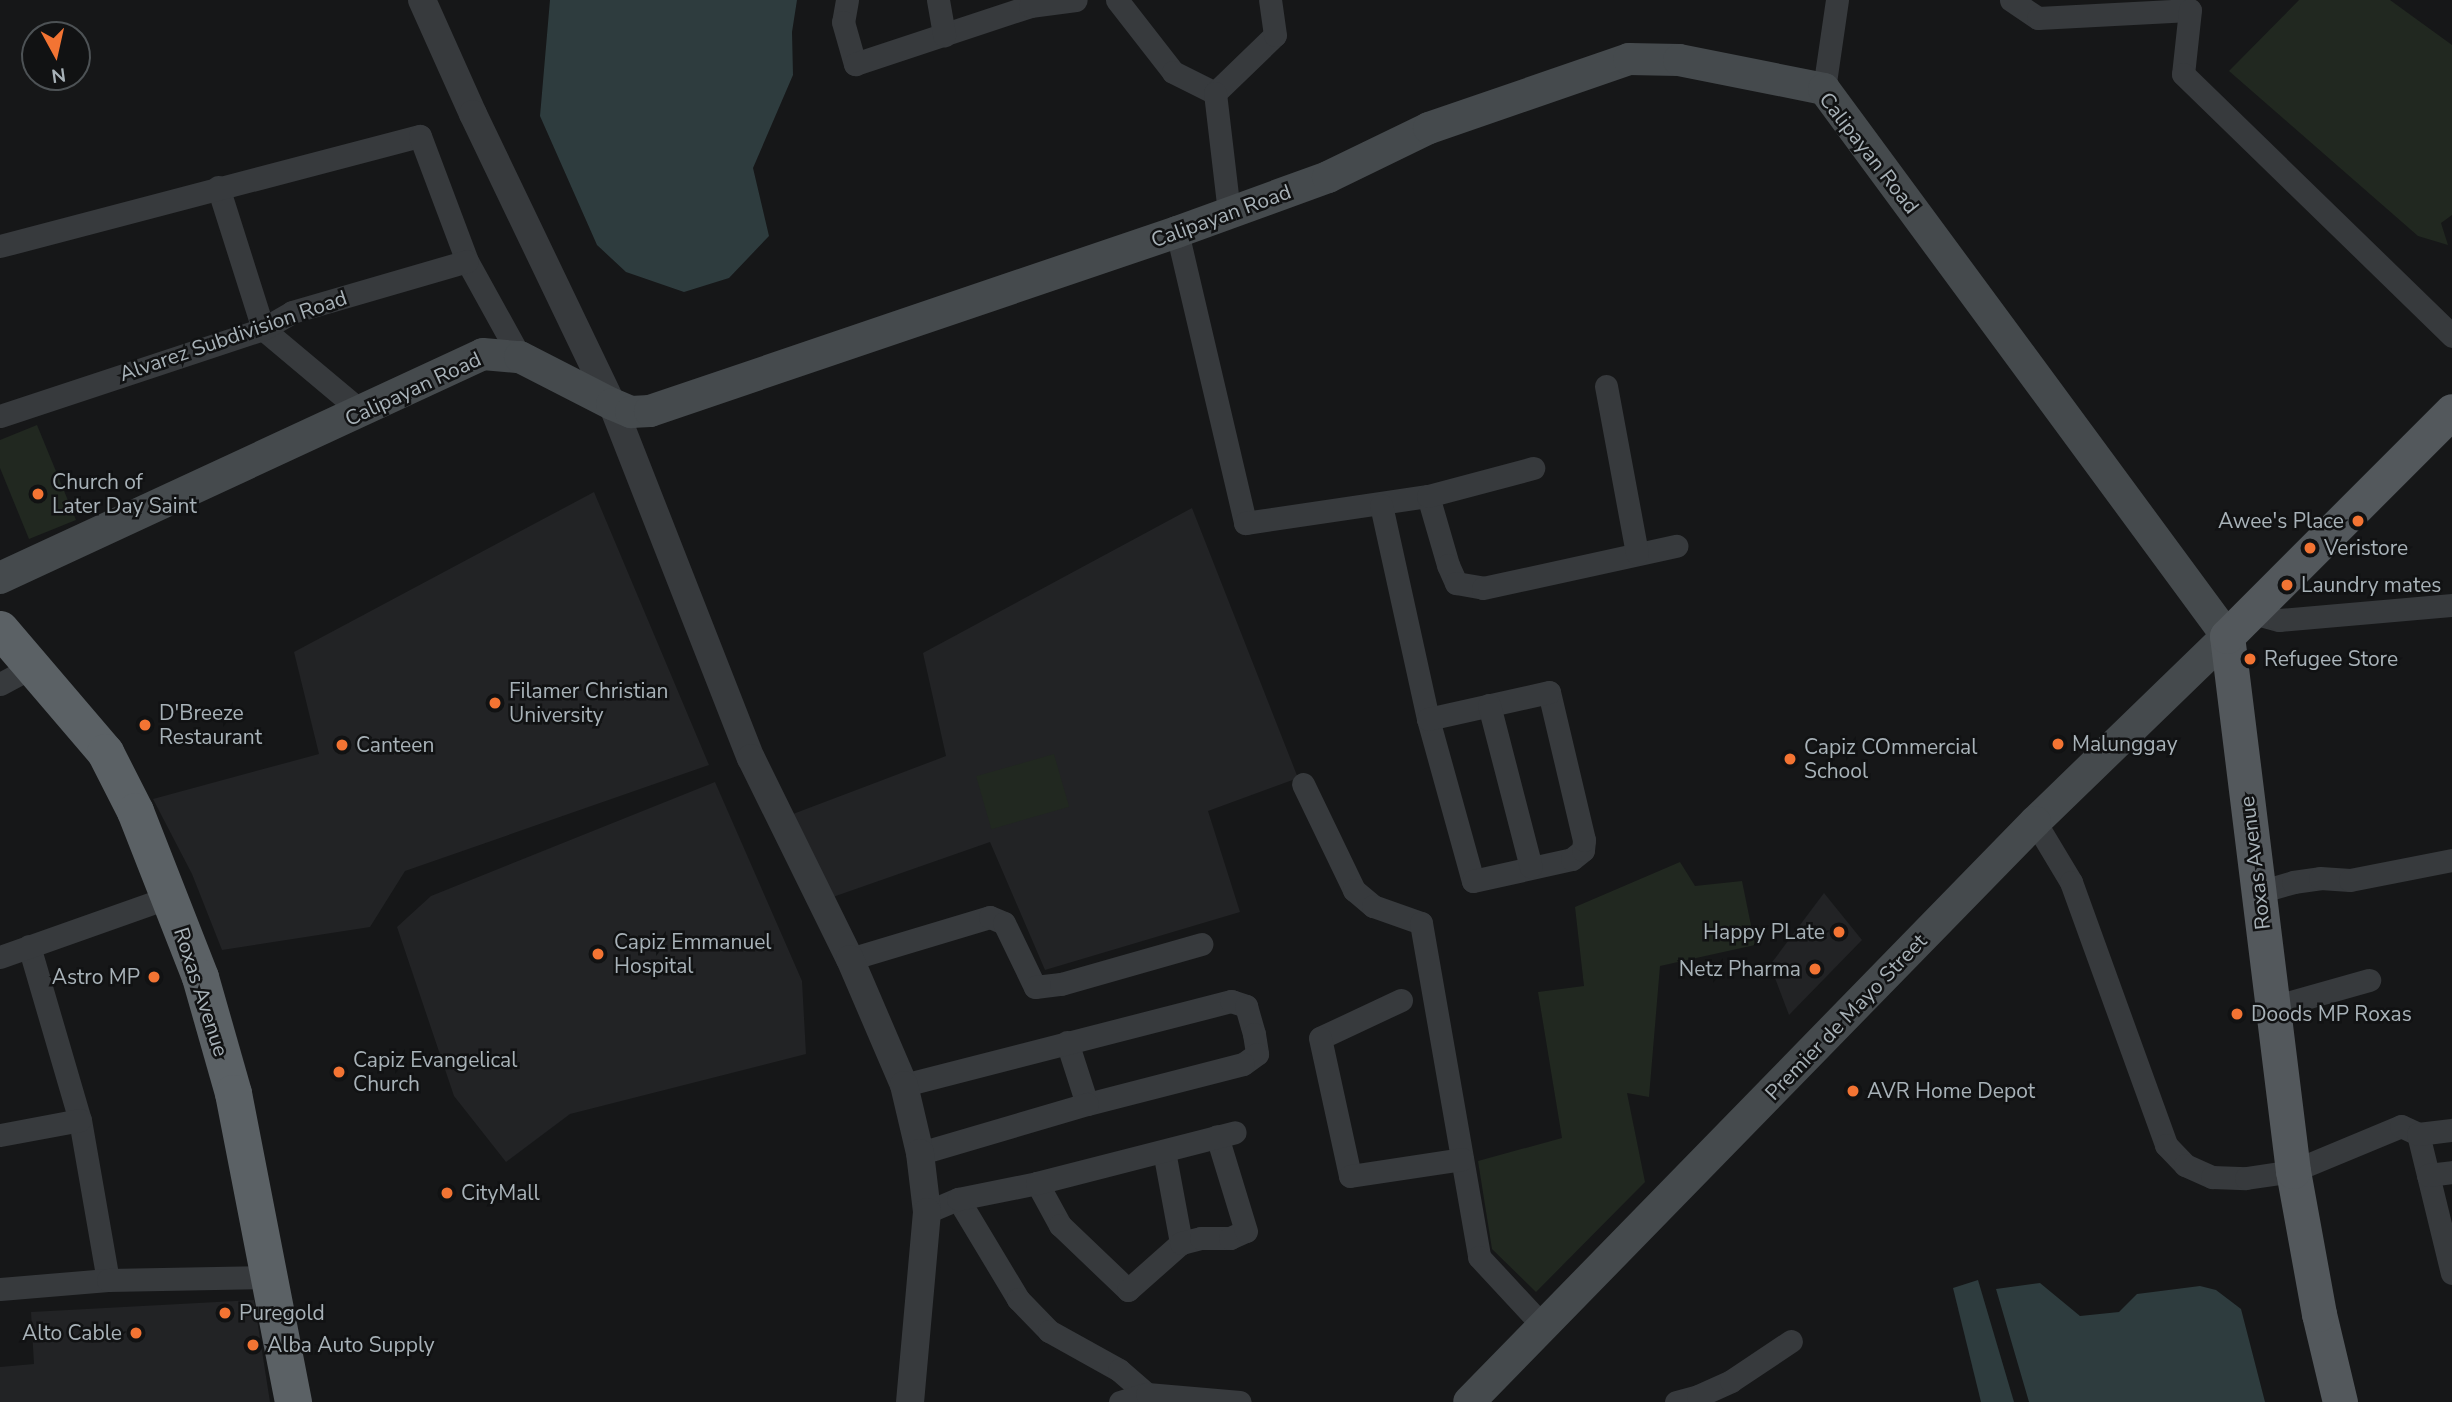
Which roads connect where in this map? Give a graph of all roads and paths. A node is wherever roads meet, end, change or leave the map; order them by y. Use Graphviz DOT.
graph roads {
  1 [pos="422,0"];
  2 [pos="847,0"];
  3 [pos="938,0"];
  4 [pos="1076,0"];
  5 [pos="1117,0"];
  6 [pos="1270,0"];
  7 [pos="1837,0"];
  8 [pos="2011,0"];
  9 [pos="1029,3"];
  10 [pos="944,35"];
  11 [pos="1824,89"];
  12 [pos="1215,93"];
  13 [pos="218,187"];
  14 [pos="1229,212"];
  15 [pos="1177,232"];
  16 [pos="0,246"];
  17 [pos="467,261"];
  18 [pos="263,329"];
  19 [pos="2452,337"];
  20 [pos="520,357"];
  21 [pos="1606,386"];
  22 [pos="612,404"];
  23 [pos="2452,411"];
  24 [pos="362,412"];
  25 [pos="0,416"];
  26 [pos="1533,468"];
  27 [pos="1428,496"];
  28 [pos="1381,505"];
  29 [pos="1676,545"];
  30 [pos="1637,553"];
  31 [pos="0,578"];
  32 [pos="2452,605"];
  33 [pos="2238,624"];
  34 [pos="0,629"];
  35 [pos="34,666"];
  36 [pos="0,684"];
  37 [pos="1489,705"];
  38 [pos="1428,719"];
  39 [pos="1303,784"];
  40 [pos="2035,822"];
  41 [pos="2452,860"];
  42 [pos="1531,867"];
  43 [pos="2259,892"];
  44 [pos="169,897"];
  45 [pos="1200,944"];
  46 [pos="29,946"];
  47 [pos="0,957"];
  48 [pos="850,959"];
  49 [pos="2369,980"];
  50 [pos="1401,1000"];
  51 [pos="2273,1007"];
  52 [pos="1067,1042"];
  53 [pos="904,1085"];
  54 [pos="1087,1104"];
  55 [pos="80,1120"];
  56 [pos="2452,1130"];
  57 [pos="2418,1134"];
  58 [pos="0,1135"];
  59 [pos="1164,1151"];
  60 [pos="920,1153"];
  61 [pos="1462,1159"];
  62 [pos="2293,1171"];
  63 [pos="2452,1172"];
  64 [pos="2428,1175"];
  65 [pos="1037,1183"];
  66 [pos="958,1199"];
  67 [pos="927,1212"];
  68 [pos="1181,1243"];
  69 [pos="2452,1273"];
  70 [pos="271,1277"];
  71 [pos="108,1280"];
  72 [pos="0,1289"];
  73 [pos="1544,1327"];
  74 [pos="1791,1341"];
  75 [pos="1147,1394"];
  76 [pos="293,1402"];
  77 [pos="910,1402"];
  78 [pos="1120,1402"];
  79 [pos="1240,1402"];
  80 [pos="1469,1402"];
  81 [pos="1676,1402"];
  82 [pos="2340,1402"];
  1 -- 22 [label="street"];
  2 -- 10 [label="street"];
  3 -- 10 [label="street"];
  4 -- 9 [label="street"];
  5 -- 12 [label="street"];
  6 -- 12 [label="street"];
  7 -- 11 [label="street"];
  8 -- 19 [label="street"];
  9 -- 10 [label="street"];
  11 -- 14 [label="main road, Calipayan Road"];
  11 -- 33 [label="main road, Calipayan Road"];
  12 -- 14 [label="street"];
  13 -- 16 [label="street"];
  13 -- 17 [label="street"];
  13 -- 18 [label="street"];
  14 -- 15 [label="main road, Calipayan Road"];
  15 -- 22 [label="main road, Calipayan Road"];
  15 -- 28 [label="street"];
  17 -- 18 [label="street, Alvarez Subdivision Road"];
  17 -- 20 [label="street"];
  18 -- 24 [label="street"];
  18 -- 25 [label="street, Alvarez Subdivision Road"];
  20 -- 22 [label="main road, Calipayan Road"];
  20 -- 24 [label="main road, Calipayan Road"];
  21 -- 30 [label="street"];
  22 -- 48 [label="street"];
  23 -- 33 [label="main road"];
  24 -- 31 [label="main road, Calipayan Road"];
  26 -- 27 [label="street"];
  27 -- 28 [label="street"];
  27 -- 30 [label="street"];
  28 -- 38 [label="street"];
  29 -- 30 [label="street"];
  32 -- 33 [label="street"];
  33 -- 40 [label="main road, Premier de Mayo Street"];
  33 -- 43 [label="main road, Roxas Avenue"];
  34 -- 35 [label="highway, Roxas Avenue"];
  35 -- 36 [label="street"];
  35 -- 44 [label="highway, Roxas Avenue"];
  37 -- 38 [label="street"];
  37 -- 42 [label="street"];
  37 -- 42 [label="street"];
  38 -- 42 [label="street"];
  39 -- 61 [label="street"];
  40 -- 62 [label="street"];
  40 -- 73 [label="main road, Premier de Mayo Street"];
  41 -- 43 [label="street"];
  43 -- 51 [label="main road, Roxas Avenue"];
  44 -- 46 [label="street"];
  44 -- 70 [label="highway, Roxas Avenue"];
  45 -- 48 [label="street"];
  46 -- 47 [label="street"];
  46 -- 55 [label="street"];
  48 -- 53 [label="street"];
  49 -- 51 [label="street"];
  50 -- 61 [label="street"];
  51 -- 62 [label="main road, Roxas Avenue"];
  52 -- 53 [label="street"];
  52 -- 54 [label="street"];
  52 -- 54 [label="street"];
  53 -- 60 [label="street"];
  54 -- 60 [label="street"];
  55 -- 58 [label="street"];
  55 -- 71 [label="street"];
  56 -- 57 [label="street"];
  57 -- 62 [label="street"];
  57 -- 64 [label="street"];
  59 -- 65 [label="street"];
  59 -- 68 [label="street"];
  59 -- 68 [label="street"];
  60 -- 67 [label="street"];
  61 -- 73 [label="street"];
  62 -- 82 [label="main road, Roxas Avenue"];
  63 -- 64 [label="street"];
  64 -- 69 [label="street"];
  65 -- 66 [label="street"];
  65 -- 68 [label="street"];
  66 -- 67 [label="street"];
  66 -- 75 [label="street"];
  67 -- 77 [label="street"];
  70 -- 71 [label="street"];
  70 -- 76 [label="highway, Roxas Avenue"];
  71 -- 72 [label="street"];
  73 -- 80 [label="main road, Premier de Mayo Street"];
  74 -- 81 [label="street"];
  75 -- 78 [label="street"];
  75 -- 79 [label="street"];
}
